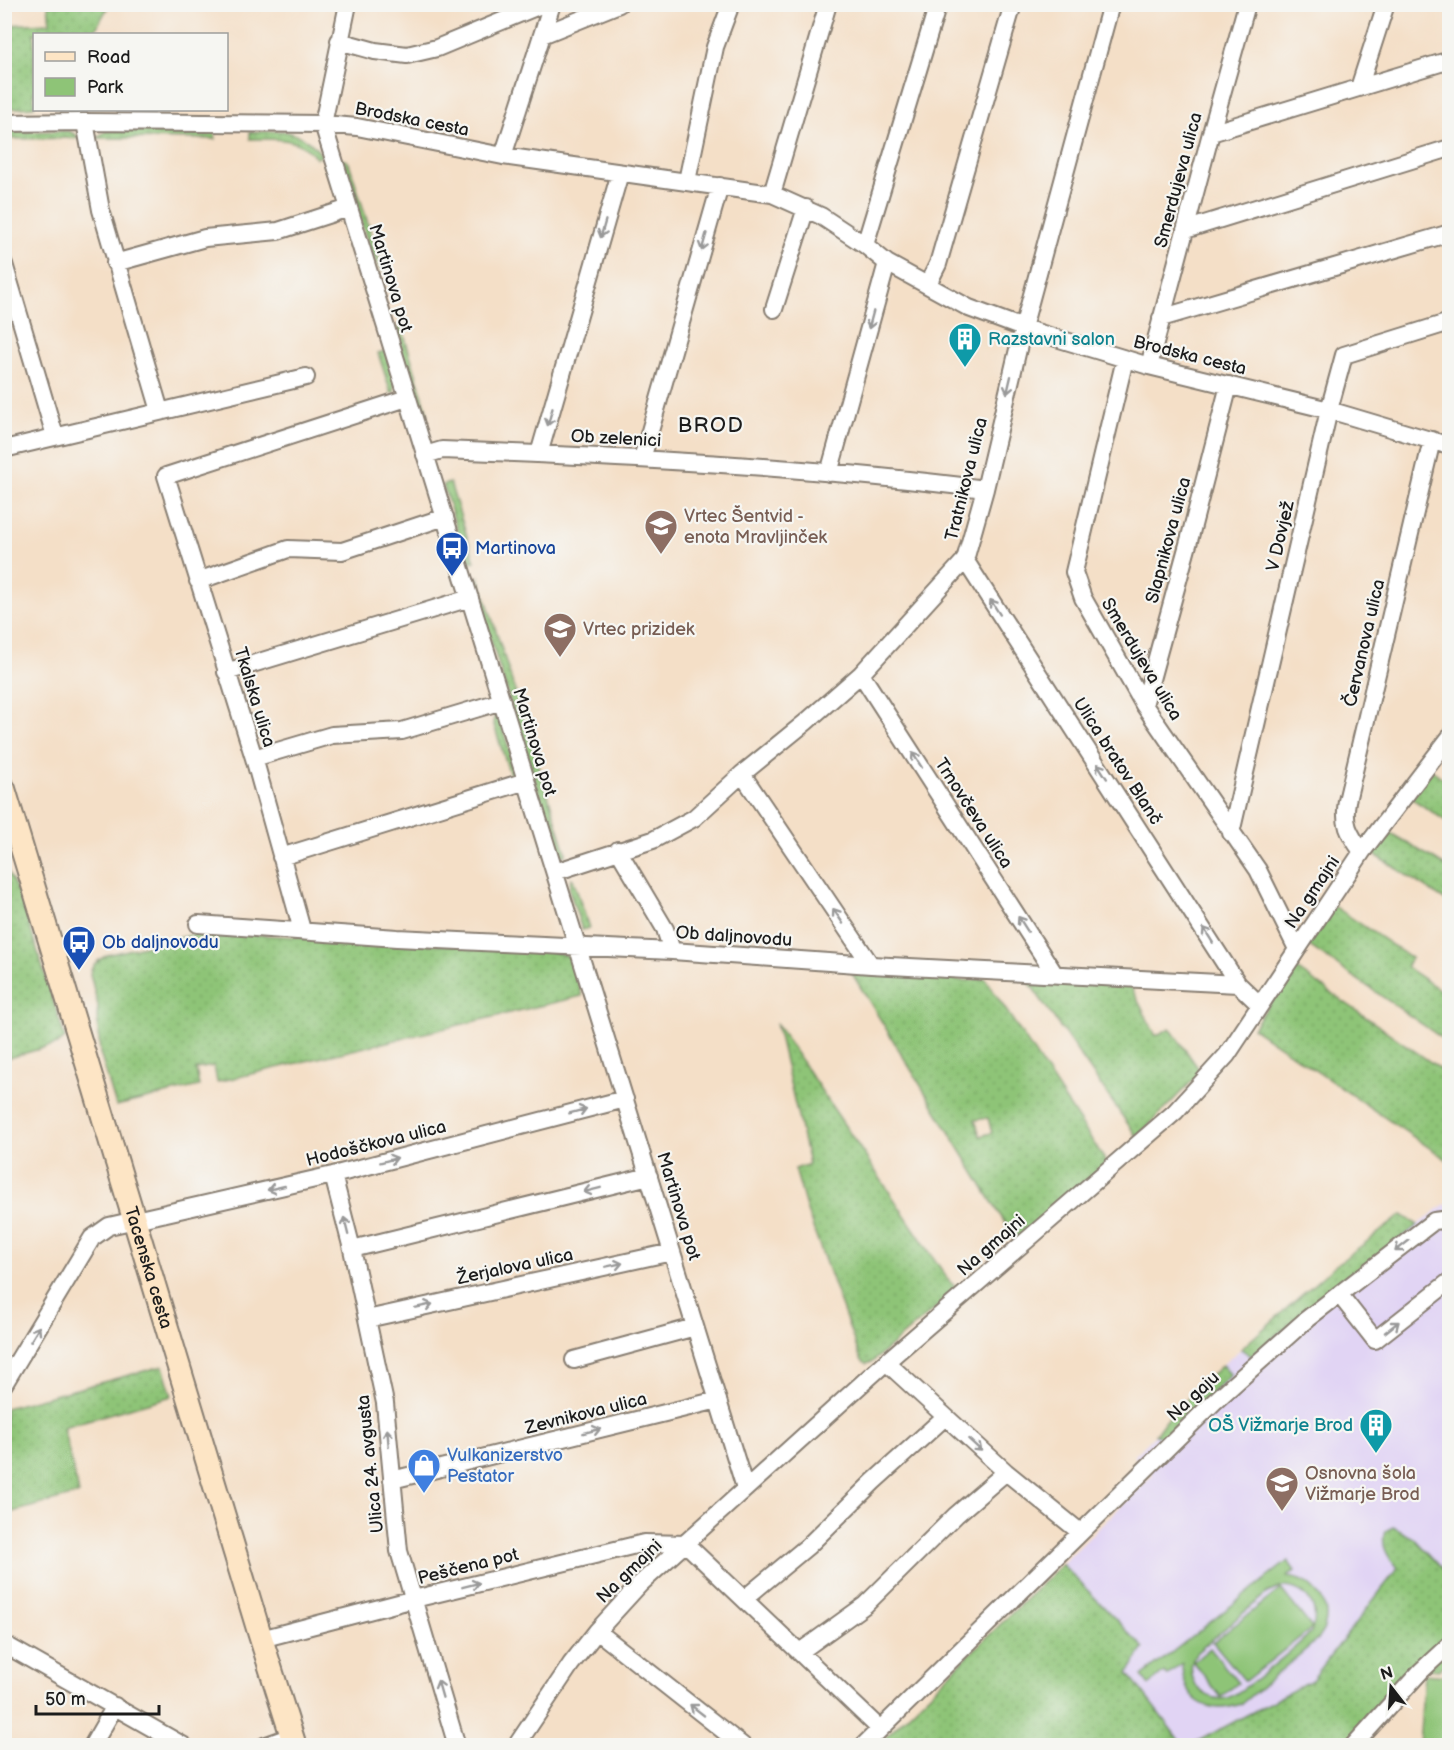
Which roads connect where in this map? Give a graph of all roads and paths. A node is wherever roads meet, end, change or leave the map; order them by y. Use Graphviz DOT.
graph roads {
  1 [pos="348,4"];
  2 [pos="543,4"];
  3 [pos="552,4"];
  4 [pos="619,4"];
  5 [pos="731,4"];
  6 [pos="828,4"];
  7 [pos="938,4"];
  8 [pos="1013,4"];
  9 [pos="1111,4"];
  10 [pos="1247,4"];
  11 [pos="1386,4"];
  12 [pos="542,35"];
  13 [pos="339,41"];
  14 [pos="1449,60"];
  15 [pos="1359,88"];
  16 [pos="85,122"];
  17 [pos="4,123"];
  18 [pos="323,124"];
  19 [pos="1211,133"];
  20 [pos="1449,148"];
  21 [pos="503,156"];
  22 [pos="620,173"];
  23 [pos="687,182"];
  24 [pos="720,186"];
  25 [pos="772,194"];
  26 [pos="349,208"];
  27 [pos="806,208"];
  28 [pos="1185,230"];
  29 [pos="1449,233"];
  30 [pos="865,245"];
  31 [pos="115,263"];
  32 [pos="887,263"];
  33 [pos="4,264"];
  34 [pos="927,285"];
  35 [pos="774,309"];
  36 [pos="1161,318"];
  37 [pos="1449,322"];
  38 [pos="1023,328"];
  39 [pos="1125,359"];
  40 [pos="1149,366"];
  41 [pos="306,377"];
  42 [pos="1229,385"];
  43 [pos="407,398"];
  44 [pos="1329,410"];
  45 [pos="160,411"];
  46 [pos="56,436"];
  47 [pos="1432,440"];
  48 [pos="1449,446"];
  49 [pos="4,449"];
  50 [pos="425,454"];
  51 [pos="539,454"];
  52 [pos="642,459"];
  53 [pos="829,473"];
  54 [pos="985,489"];
  55 [pos="445,517"];
  56 [pos="964,560"];
  57 [pos="198,581"];
  58 [pos="470,598"];
  59 [pos="226,672"];
  60 [pos="861,674"];
  61 [pos="502,701"];
  62 [pos="1144,705"];
  63 [pos="1449,737"];
  64 [pos="254,758"];
  65 [pos="742,774"];
  66 [pos="526,781"];
  67 [pos="4,789"];
  68 [pos="1232,833"];
  69 [pos="618,850"];
  70 [pos="1362,852"];
  71 [pos="281,857"];
  72 [pos="555,872"];
  73 [pos="198,924"];
  74 [pos="302,930"];
  75 [pos="578,946"];
  76 [pos="1297,949"];
  77 [pos="672,951"];
  78 [pos="871,965"];
  79 [pos="1054,974"];
  80 [pos="1239,984"];
  81 [pos="1260,1005"];
  82 [pos="625,1099"];
  83 [pos="333,1175"];
  84 [pos="649,1176"];
  85 [pos="135,1220"];
  86 [pos="1449,1225"];
  87 [pos="352,1249"];
  88 [pos="672,1252"];
  89 [pos="1449,1281"];
  90 [pos="1339,1294"];
  91 [pos="367,1319"];
  92 [pos="695,1327"];
  93 [pos="574,1360"];
  94 [pos="886,1362"];
  95 [pos="4,1384"];
  96 [pos="718,1400"];
  97 [pos="945,1417"];
  98 [pos="1005,1472"];
  99 [pos="392,1480"];
  100 [pos="746,1488"];
  101 [pos="1080,1532"];
  102 [pos="686,1544"];
  103 [pos="414,1599"];
  104 [pos="744,1599"];
  105 [pos="597,1630"];
  106 [pos="261,1639"];
  107 [pos="4,1644"];
  108 [pos="1449,1644"];
  109 [pos="801,1651"];
  110 [pos="115,1706"];
  111 [pos="880,1729"];
  112 [pos="294,1741"];
  113 [pos="92,1746"];
  114 [pos="184,1746"];
  115 [pos="264,1746"];
  116 [pos="457,1746"];
  117 [pos="516,1746"];
  118 [pos="743,1746"];
  119 [pos="863,1746"];
  120 [pos="1353,1746"];
  1 -- 13 [label="street, Martinova pot"];
  2 -- 13 [label="street"];
  3 -- 12 [label="street"];
  4 -- 12 [label="street"];
  5 -- 23 [label="street"];
  6 -- 25 [label="street"];
  7 -- 30 [label="street"];
  8 -- 34 [label="street"];
  9 -- 38 [label="street, Tratnikova ulica"];
  10 -- 19 [label="street, Smerdujeva ulica"];
  11 -- 15 [label="street"];
  12 -- 21 [label="street"];
  13 -- 18 [label="street, Martinova pot"];
  14 -- 15 [label="street"];
  15 -- 19 [label="street"];
  16 -- 17 [label="street, Brodska cesta"];
  16 -- 18 [label="street, Brodska cesta"];
  16 -- 31 [label="street"];
  18 -- 21 [label="street, Brodska cesta"];
  18 -- 26 [label="street, Martinova pot"];
  19 -- 28 [label="street, Smerdujeva ulica"];
  20 -- 28 [label="street"];
  21 -- 22 [label="street, Brodska cesta"];
  22 -- 23 [label="street, Brodska cesta"];
  22 -- 51 [label="street, one-way"];
  23 -- 24 [label="street, Brodska cesta"];
  24 -- 25 [label="street, Brodska cesta"];
  24 -- 52 [label="street, one-way"];
  25 -- 27 [label="street, Brodska cesta"];
  26 -- 31 [label="street"];
  26 -- 43 [label="street, Martinova pot"];
  27 -- 30 [label="street, Brodska cesta"];
  27 -- 35 [label="street"];
  28 -- 36 [label="street, Smerdujeva ulica"];
  29 -- 36 [label="street"];
  30 -- 32 [label="street, Brodska cesta"];
  31 -- 45 [label="street"];
  32 -- 34 [label="street, Brodska cesta"];
  32 -- 53 [label="street, one-way"];
  33 -- 46 [label="street"];
  34 -- 38 [label="street, Brodska cesta"];
  36 -- 40 [label="street, Smerdujeva ulica"];
  37 -- 44 [label="street, V Dovjež"];
  38 -- 39 [label="street, Brodska cesta"];
  38 -- 54 [label="street, Tratnikova ulica, one-way"];
  39 -- 40 [label="street, Brodska cesta"];
  39 -- 62 [label="street, Smerdujeva ulica"];
  40 -- 42 [label="street, Brodska cesta"];
  41 -- 45 [label="street"];
  42 -- 44 [label="street, Brodska cesta"];
  42 -- 62 [label="street, Slapnikova ulica"];
  43 -- 50 [label="street, Martinova pot"];
  43 -- 57 [label="street, Tkalska ulica"];
  44 -- 47 [label="street, Brodska cesta"];
  44 -- 68 [label="street, V Dovjež"];
  45 -- 46 [label="street"];
  46 -- 49 [label="street"];
  47 -- 48 [label="street, Brodska cesta"];
  47 -- 70 [label="street, Červanova ulica"];
  50 -- 51 [label="street, Ob zelenici"];
  50 -- 55 [label="street, Martinova pot"];
  51 -- 52 [label="street, Ob zelenici"];
  52 -- 53 [label="street, Ob zelenici"];
  53 -- 54 [label="street, Ob zelenici"];
  54 -- 56 [label="street, Tratnikova ulica"];
  55 -- 57 [label="street"];
  55 -- 58 [label="street, Martinova pot"];
  56 -- 60 [label="street, Tratnikova ulica"];
  80 -- 56 [label="street, Ulica bratov Blanč, one-way"];
  57 -- 59 [label="street, Tkalska ulica"];
  58 -- 59 [label="street"];
  58 -- 61 [label="street, Martinova pot"];
  59 -- 64 [label="street, Tkalska ulica"];
  60 -- 65 [label="street, Tratnikova ulica"];
  79 -- 60 [label="street, Trnovčeva ulica, one-way"];
  61 -- 64 [label="street"];
  61 -- 66 [label="street, Martinova pot"];
  62 -- 68 [label="street, Smerdujeva ulica"];
  63 -- 70 [label="street, Na gmajni"];
  64 -- 71 [label="street, Tkalska ulica"];
  65 -- 69 [label="street, Tratnikova ulica"];
  78 -- 65 [label="street, one-way"];
  66 -- 71 [label="street"];
  66 -- 72 [label="street, Martinova pot"];
  67 -- 85 [label="main road, Tacenska cesta"];
  68 -- 76 [label="street, Smerdujeva ulica"];
  69 -- 72 [label="street, Tratnikova ulica"];
  69 -- 77 [label="street"];
  70 -- 76 [label="street, Na gmajni"];
  71 -- 74 [label="street, Tkalska ulica"];
  72 -- 75 [label="street, Martinova pot"];
  73 -- 74 [label="street, Ob daljnovodu"];
  74 -- 75 [label="street, Ob daljnovodu"];
  75 -- 77 [label="street, Ob daljnovodu"];
  75 -- 82 [label="street, Martinova pot"];
  76 -- 81 [label="street, Na gmajni"];
  77 -- 78 [label="street, Ob daljnovodu"];
  78 -- 79 [label="street, Ob daljnovodu"];
  79 -- 80 [label="street, Ob daljnovodu"];
  80 -- 81 [label="street"];
  81 -- 94 [label="street, Na gmajni"];
  83 -- 82 [label="street, Hodoščkova ulica, one-way"];
  82 -- 84 [label="street, Martinova pot"];
  83 -- 85 [label="street, Hodoščkova ulica, one-way"];
  87 -- 83 [label="street, Ulica 24. avgusta, one-way"];
  84 -- 87 [label="street, one-way"];
  84 -- 88 [label="street, Martinova pot"];
  95 -- 85 [label="street, Hodoščkova ulica, one-way"];
  85 -- 106 [label="main road, Tacenska cesta"];
  86 -- 90 [label="street, Na gaju, one-way"];
  87 -- 91 [label="street, Ulica 24. avgusta"];
  91 -- 88 [label="street, Žerjalova ulica, one-way"];
  88 -- 92 [label="street, Martinova pot"];
  90 -- 89 [label="street, one-way"];
  90 -- 101 [label="street, Na gaju"];
  99 -- 91 [label="street, Ulica 24. avgusta, one-way"];
  92 -- 93 [label="street"];
  92 -- 96 [label="street, Martinova pot"];
  94 -- 97 [label="street"];
  94 -- 100 [label="street, Na gmajni"];
  99 -- 96 [label="street, Zevnikova ulica, one-way"];
  96 -- 100 [label="street, Martinova pot"];
  97 -- 98 [label="street, one-way"];
  97 -- 104 [label="street"];
  98 -- 101 [label="street"];
  98 -- 109 [label="street"];
  99 -- 103 [label="street, Ulica 24. avgusta"];
  100 -- 102 [label="street, Na gmajni"];
  101 -- 111 [label="street, Na gaju"];
  103 -- 102 [label="street, Peščena pot, one-way"];
  102 -- 104 [label="street"];
  102 -- 105 [label="street, Na gmajni"];
  103 -- 106 [label="street, Peščena pot"];
  116 -- 103 [label="street, Ulica 24. avgusta, one-way"];
  104 -- 109 [label="street"];
  105 -- 117 [label="street, Na gmajni"];
  118 -- 105 [label="street, one-way"];
  106 -- 112 [label="main road, Tacenska cesta"];
  107 -- 110 [label="street"];
  108 -- 120 [label="street"];
  109 -- 111 [label="street"];
  110 -- 113 [label="street"];
  110 -- 114 [label="street"];
  111 -- 119 [label="street, Na gaju"];
  112 -- 115 [label="street"];
}
